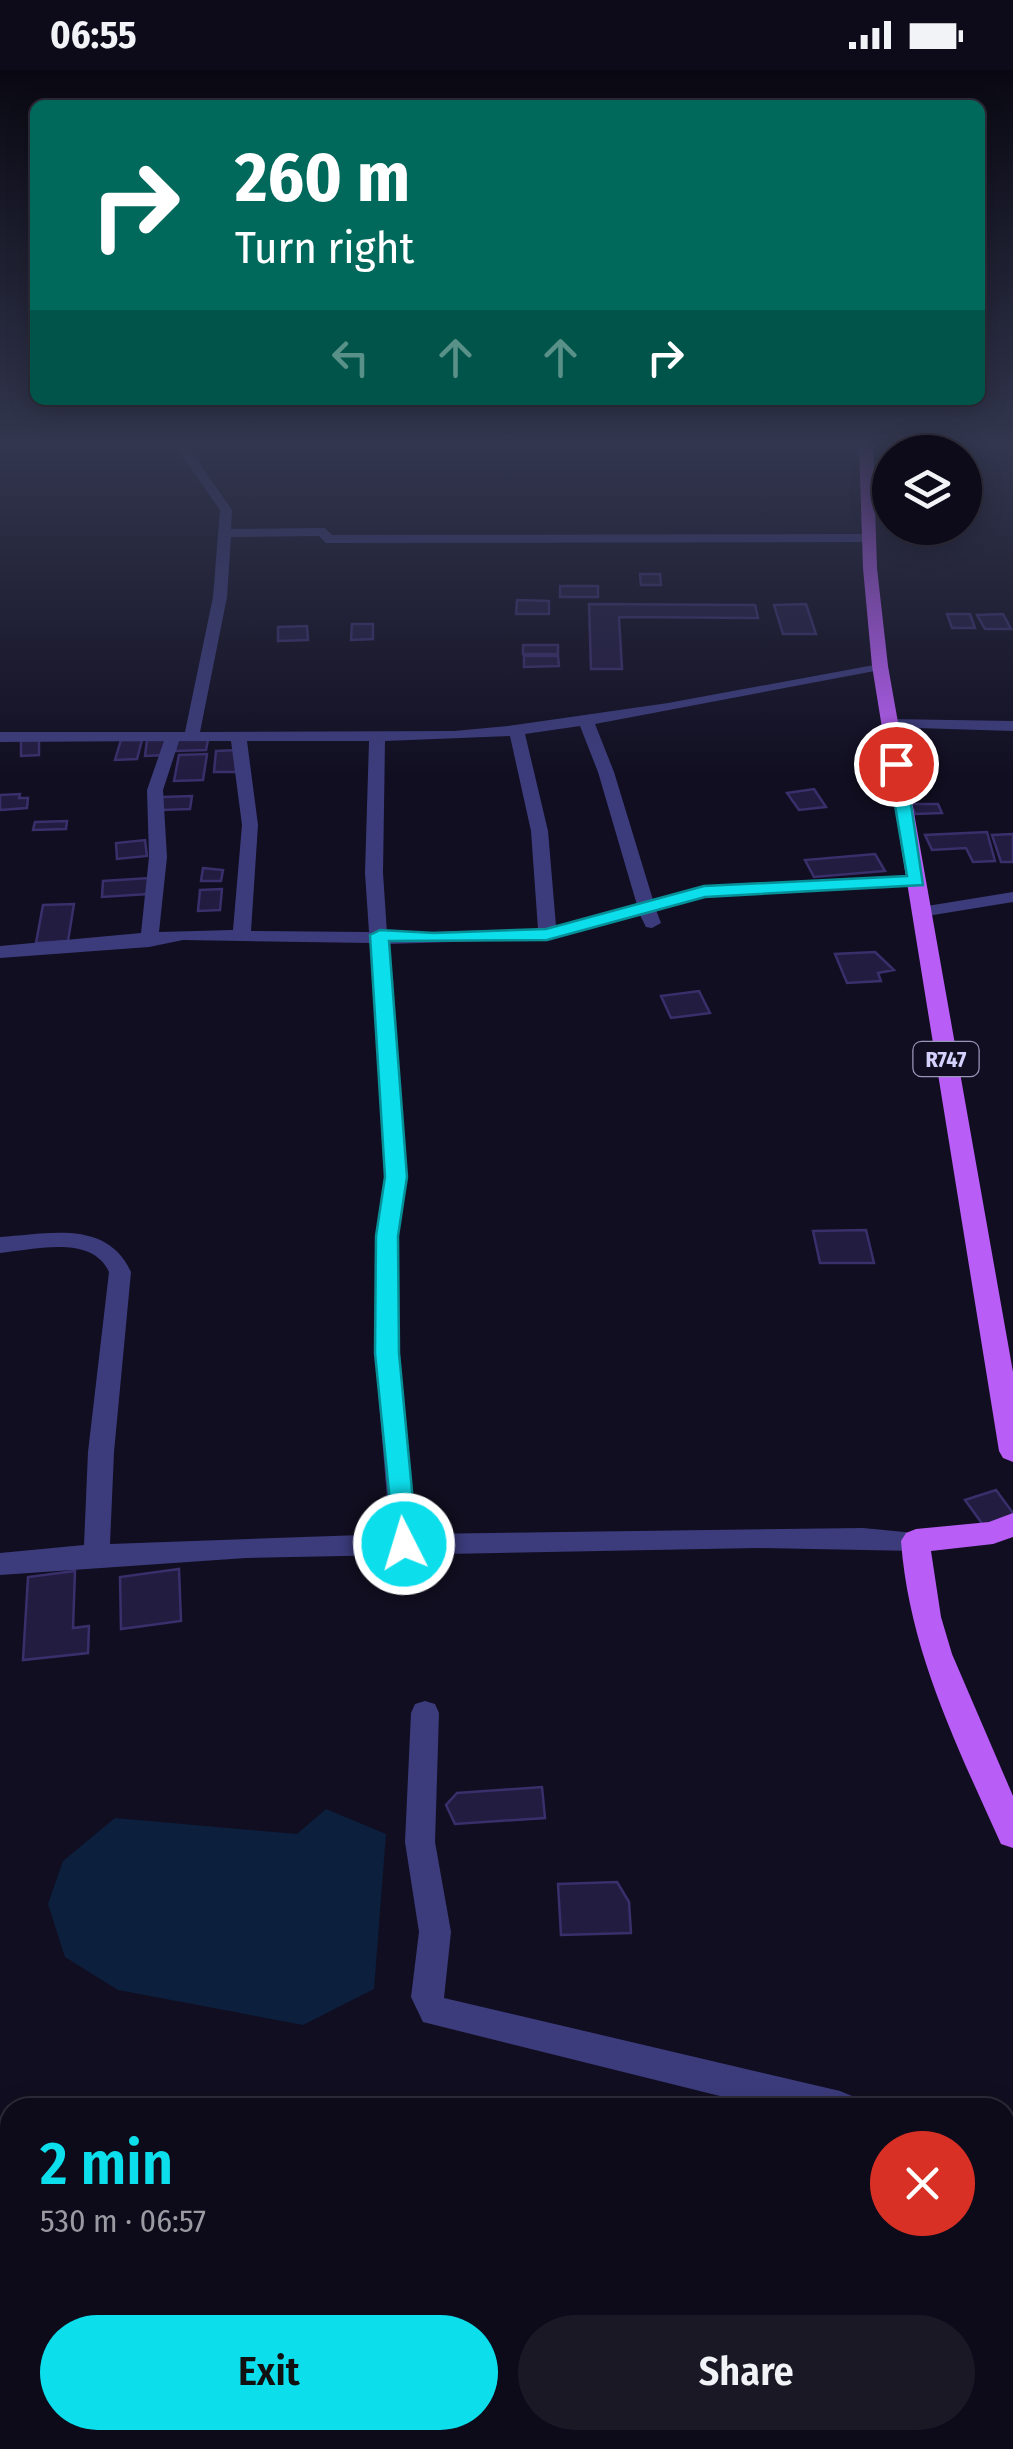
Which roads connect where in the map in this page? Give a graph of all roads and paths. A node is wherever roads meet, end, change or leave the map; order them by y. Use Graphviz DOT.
graph roads {
  1 [pos="223,555"];
  2 [pos="870,555"];
  3 [pos="880,666"];
  4 [pos="586,724"];
  5 [pos="890,724"];
  6 [pos="1013,726"];
  7 [pos="516,731"];
  8 [pos="183,734"];
  9 [pos="238,734"];
  10 [pos="377,735"];
  11 [pos="0,737"];
  12 [pos="916,881"];
  13 [pos="1013,897"];
  14 [pos="922,912"];
  15 [pos="648,914"];
  16 [pos="547,934"];
  17 [pos="380,935"];
  18 [pos="242,936"];
  19 [pos="149,940"];
  20 [pos="0,952"];
  21 [pos="0,1245"];
  22 [pos="1013,1451"];
  23 [pos="1013,1524"];
  24 [pos="916,1541"];
  25 [pos="404,1544"];
  26 [pos="97,1552"];
  27 [pos="0,1564"];
  28 [pos="425,1713"];
  29 [pos="1013,1833"];
  30 [pos="798,2098"];
  1 -- 8 [label="street"];
  2 -- 3 [label="main road, R747"];
  3 -- 4 [label="street"];
  3 -- 5 [label="main road, R747"];
  4 -- 7 [label="street"];
  4 -- 15 [label="street"];
  5 -- 6 [label="street"];
  5 -- 12 [label="main road, R747"];
  7 -- 10 [label="street"];
  7 -- 16 [label="street"];
  8 -- 9 [label="street"];
  8 -- 11 [label="street"];
  8 -- 19 [label="street"];
  9 -- 10 [label="street"];
  9 -- 18 [label="street"];
  10 -- 17 [label="street"];
  12 -- 14 [label="main road, R747"];
  12 -- 15 [label="street"];
  13 -- 14 [label="street"];
  14 -- 22 [label="main road, R747"];
  15 -- 16 [label="street"];
  16 -- 17 [label="street"];
  17 -- 18 [label="street"];
  17 -- 25 [label="street"];
  18 -- 19 [label="street"];
  19 -- 20 [label="street"];
  21 -- 26 [label="street"];
  23 -- 24 [label="main road"];
  24 -- 25 [label="street"];
  24 -- 29 [label="main road"];
  25 -- 26 [label="street"];
  26 -- 27 [label="street"];
  28 -- 30 [label="street"];
}
